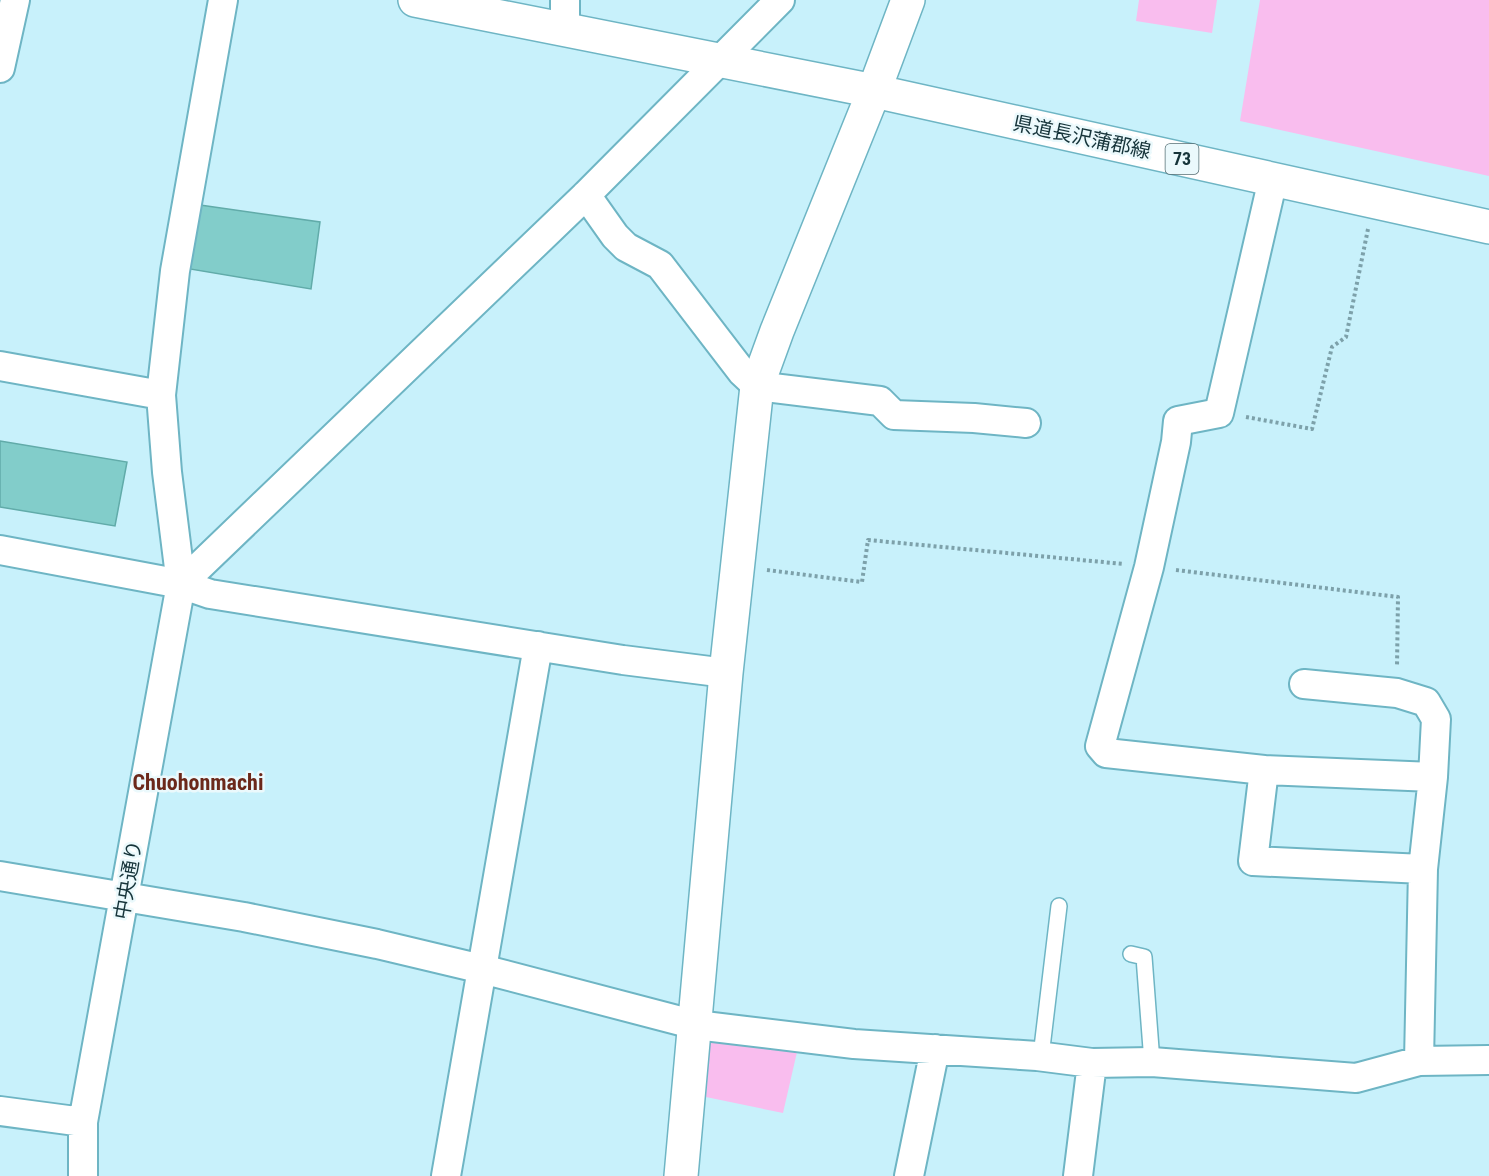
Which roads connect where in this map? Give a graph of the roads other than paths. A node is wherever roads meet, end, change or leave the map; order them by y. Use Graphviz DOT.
graph roads {
  1 [pos="15,0"];
  2 [pos="224,0"];
  3 [pos="415,0"];
  4 [pos="780,0"];
  5 [pos="908,0"];
  6 [pos="565,15"];
  7 [pos="721,61"];
  8 [pos="0,68"];
  9 [pos="874,91"];
  10 [pos="1273,179"];
  11 [pos="586,195"];
  12 [pos="1489,227"];
  13 [pos="0,366"];
  14 [pos="757,386"];
  15 [pos="161,395"];
  16 [pos="1026,423"];
  17 [pos="0,550"];
  18 [pos="181,584"];
  19 [pos="538,646"];
  20 [pos="726,673"];
  21 [pos="1304,684"];
  22 [pos="1264,770"];
  23 [pos="1433,777"];
  24 [pos="1424,869"];
  25 [pos="0,876"];
  26 [pos="125,897"];
  27 [pos="1059,906"];
  28 [pos="1131,954"];
  29 [pos="482,969"];
  30 [pos="696,1025"];
  31 [pos="935,1049"];
  32 [pos="1041,1056"];
  33 [pos="1489,1060"];
  34 [pos="1419,1061"];
  35 [pos="1152,1062"];
  36 [pos="1092,1063"];
  37 [pos="0,1111"];
  38 [pos="83,1122"];
  39 [pos="83,1176"];
  40 [pos="446,1176"];
  41 [pos="681,1176"];
  42 [pos="909,1176"];
  43 [pos="1077,1176"];
  1 -- 8 [label="street"];
  2 -- 15 [label="street, 中央通り"];
  3 -- 6 [label="street, 県道長沢蒲郡線"];
  4 -- 7 [label="street"];
  5 -- 9 [label="street"];
  6 -- 7 [label="street, 県道長沢蒲郡線"];
  7 -- 9 [label="street, 県道長沢蒲郡線"];
  7 -- 11 [label="street"];
  9 -- 10 [label="street, 県道長沢蒲郡線 / 73"];
  9 -- 14 [label="street"];
  10 -- 12 [label="street, 県道長沢蒲郡線 / 73"];
  10 -- 22 [label="street"];
  11 -- 14 [label="street"];
  11 -- 18 [label="street"];
  13 -- 15 [label="street"];
  14 -- 16 [label="street"];
  14 -- 20 [label="street"];
  15 -- 18 [label="street, 中央通り"];
  17 -- 18 [label="street"];
  18 -- 19 [label="street"];
  18 -- 26 [label="street, 中央通り"];
  19 -- 20 [label="street"];
  19 -- 29 [label="street"];
  20 -- 30 [label="street"];
  21 -- 23 [label="street"];
  22 -- 23 [label="street"];
  22 -- 24 [label="street"];
  23 -- 24 [label="street"];
  24 -- 34 [label="street"];
  25 -- 26 [label="street"];
  26 -- 29 [label="street"];
  26 -- 38 [label="street, 中央通り"];
  27 -- 32 [label="lane"];
  28 -- 35 [label="lane"];
  29 -- 30 [label="street"];
  29 -- 40 [label="street"];
  30 -- 31 [label="street"];
  30 -- 41 [label="street"];
  31 -- 32 [label="street"];
  31 -- 42 [label="street"];
  32 -- 36 [label="street"];
  33 -- 34 [label="street"];
  34 -- 35 [label="street"];
  35 -- 36 [label="street"];
  36 -- 43 [label="street"];
  37 -- 38 [label="street"];
  38 -- 39 [label="street, 中央通り"];
}
